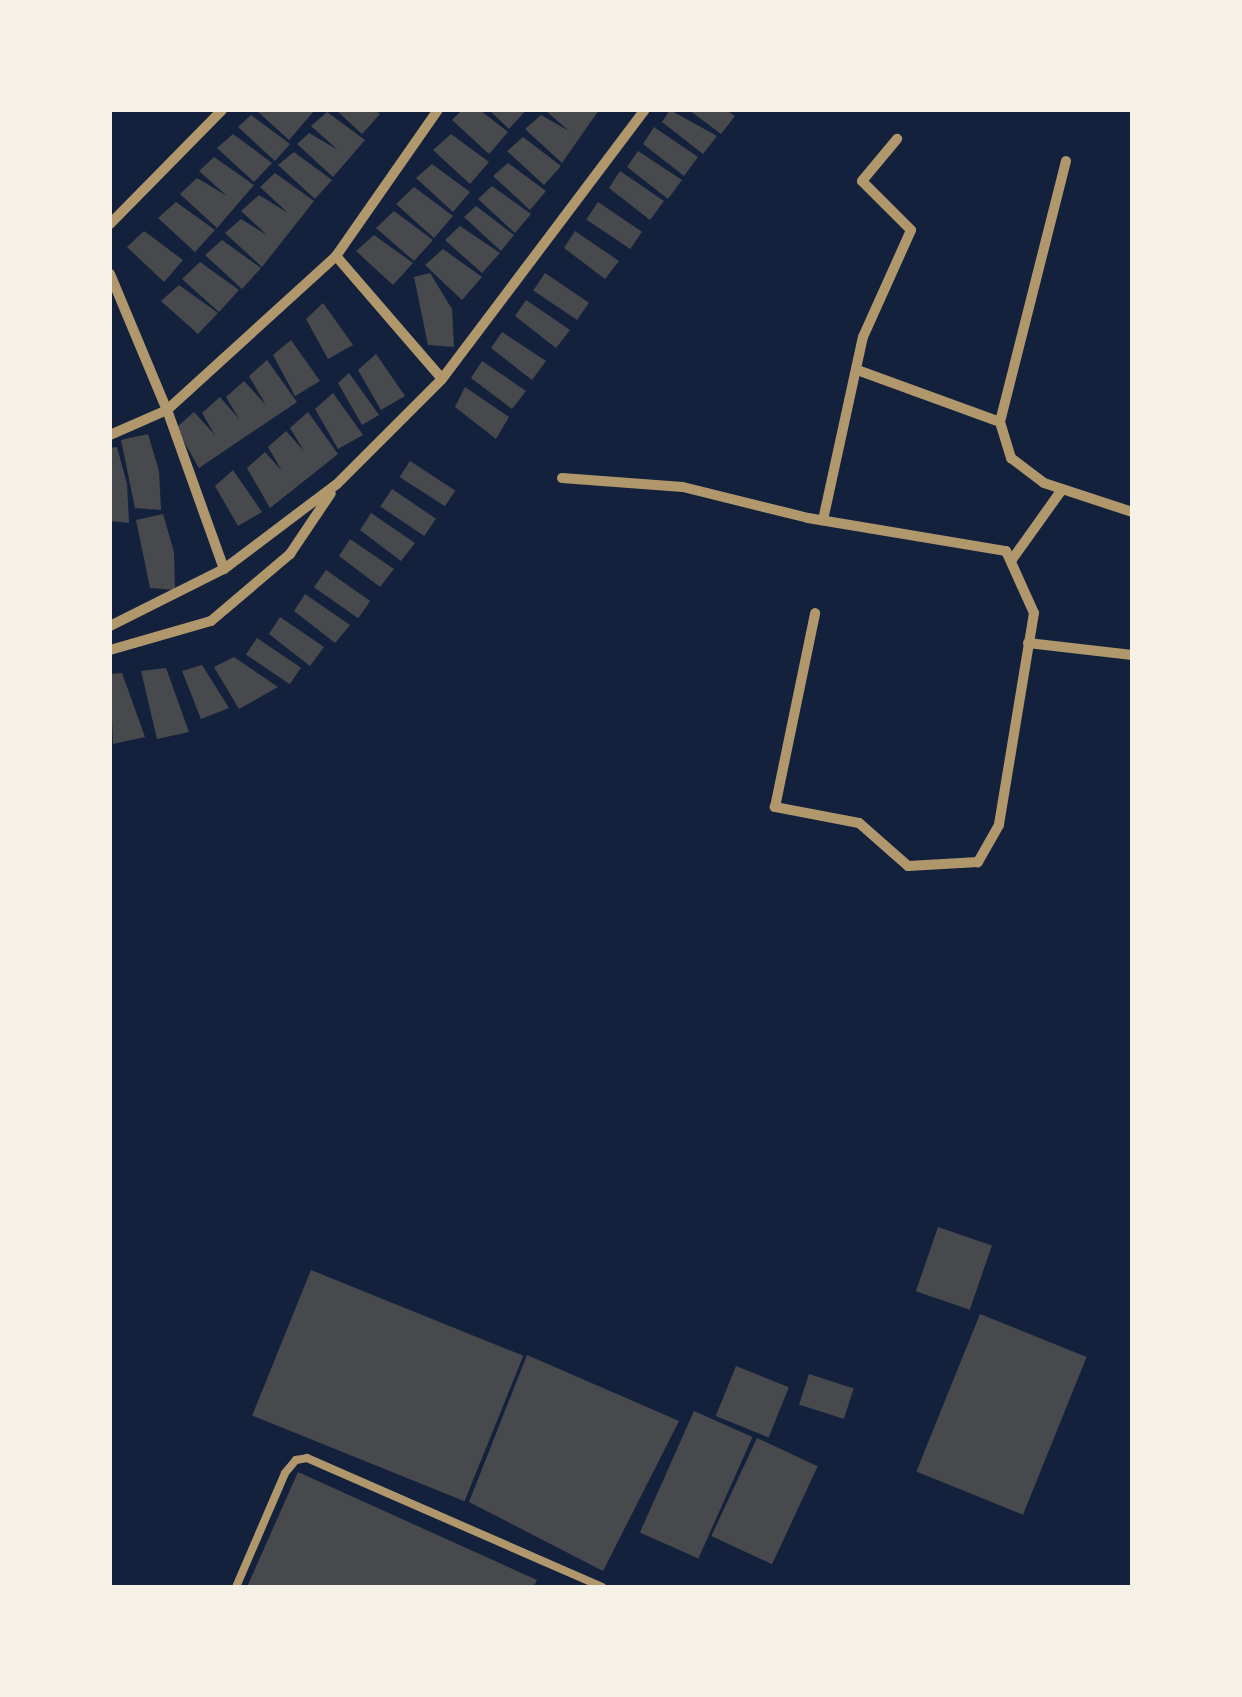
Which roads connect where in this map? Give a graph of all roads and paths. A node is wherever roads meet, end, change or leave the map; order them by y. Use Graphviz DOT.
graph roads {
  1 [pos="222,110"];
  2 [pos="438,110"];
  3 [pos="645,110"];
  4 [pos="897,139"];
  5 [pos="1066,161"];
  6 [pos="110,224"];
  7 [pos="336,256"];
  8 [pos="110,274"];
  9 [pos="860,370"];
  10 [pos="442,379"];
  11 [pos="167,410"];
  12 [pos="1000,422"];
  13 [pos="110,435"];
  14 [pos="562,478"];
  15 [pos="337,484"];
  16 [pos="1061,491"];
  17 [pos="1132,512"];
  18 [pos="823,520"];
  19 [pos="1011,562"];
  20 [pos="224,570"];
  21 [pos="815,613"];
  22 [pos="110,626"];
  23 [pos="1028,643"];
  24 [pos="110,650"];
  25 [pos="1132,655"];
  26 [pos="236,1587"];
  27 [pos="602,1587"];
  1 -- 6 [label="street"];
  2 -- 7 [label="street"];
  3 -- 10 [label="street"];
  4 -- 9 [label="street"];
  5 -- 12 [label="street"];
  7 -- 10 [label="street"];
  7 -- 11 [label="street"];
  8 -- 11 [label="street"];
  9 -- 12 [label="street"];
  9 -- 18 [label="street"];
  10 -- 15 [label="street"];
  11 -- 13 [label="street"];
  11 -- 20 [label="street"];
  12 -- 16 [label="street"];
  14 -- 18 [label="street"];
  15 -- 20 [label="street"];
  15 -- 24 [label="street"];
  16 -- 17 [label="street"];
  16 -- 19 [label="street"];
  18 -- 19 [label="street"];
  19 -- 23 [label="street"];
  20 -- 22 [label="street"];
  21 -- 23 [label="street"];
  23 -- 25 [label="street"];
  26 -- 27 [label="lane"];
}
